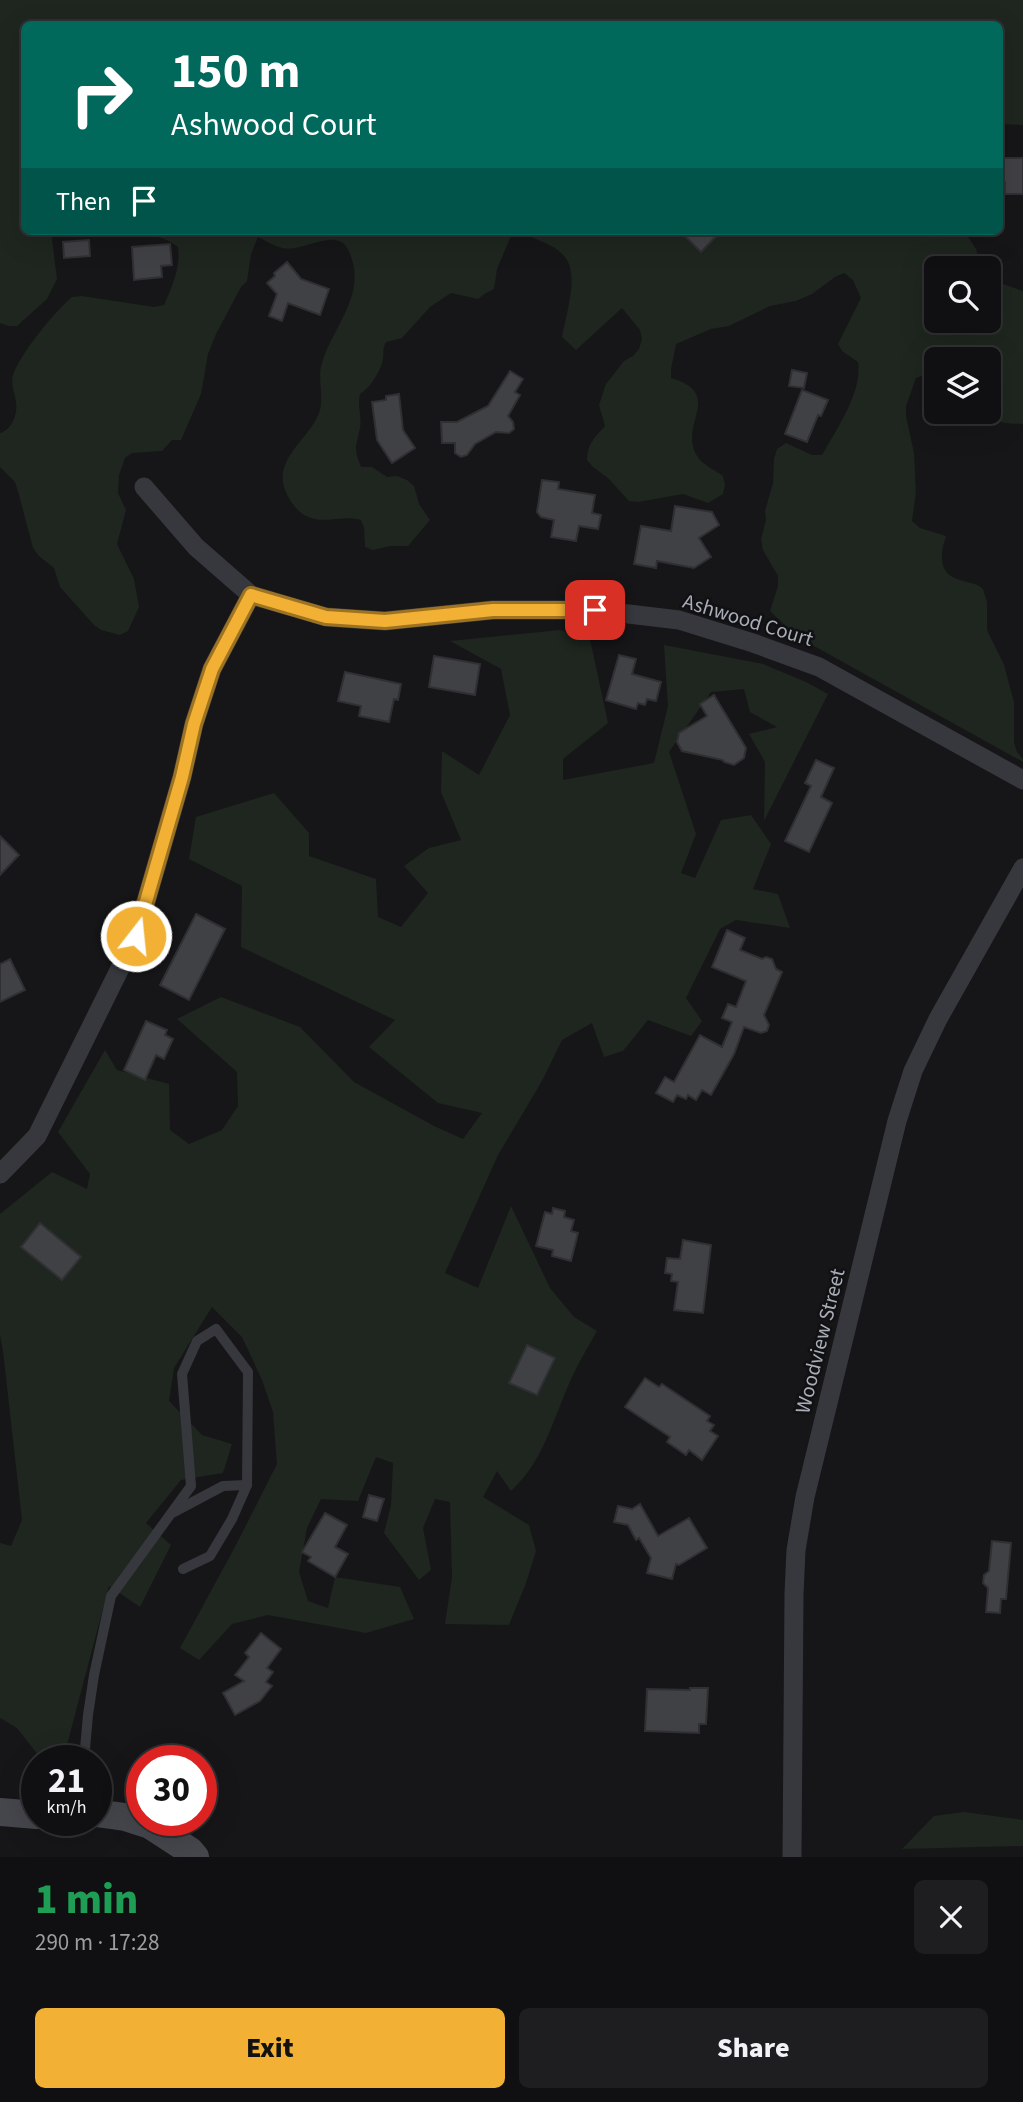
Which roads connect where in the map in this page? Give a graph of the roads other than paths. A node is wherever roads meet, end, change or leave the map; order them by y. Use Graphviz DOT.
graph roads {
  1 [pos="144,487"];
  2 [pos="251,595"];
  3 [pos="1023,780"];
  4 [pos="1023,867"];
  5 [pos="0,1174"];
  6 [pos="247,1485"];
  7 [pos="170,1514"];
  8 [pos="183,1569"];
  9 [pos="85,1745"];
  10 [pos="0,1812"];
  11 [pos="21,1814"];
  12 [pos="112,1815"];
  13 [pos="195,1857"];
  14 [pos="792,1857"];
  1 -- 2 [label="street, Ashwood Court"];
  2 -- 3 [label="street, Ashwood Court"];
  2 -- 5 [label="street"];
  4 -- 14 [label="street, Woodview Street"];
  6 -- 7 [label="lane"];
  6 -- 7 [label="lane"];
  6 -- 8 [label="lane"];
  7 -- 9 [label="lane"];
  10 -- 11 [label="street"];
  12 -- 13 [label="street"];
}
